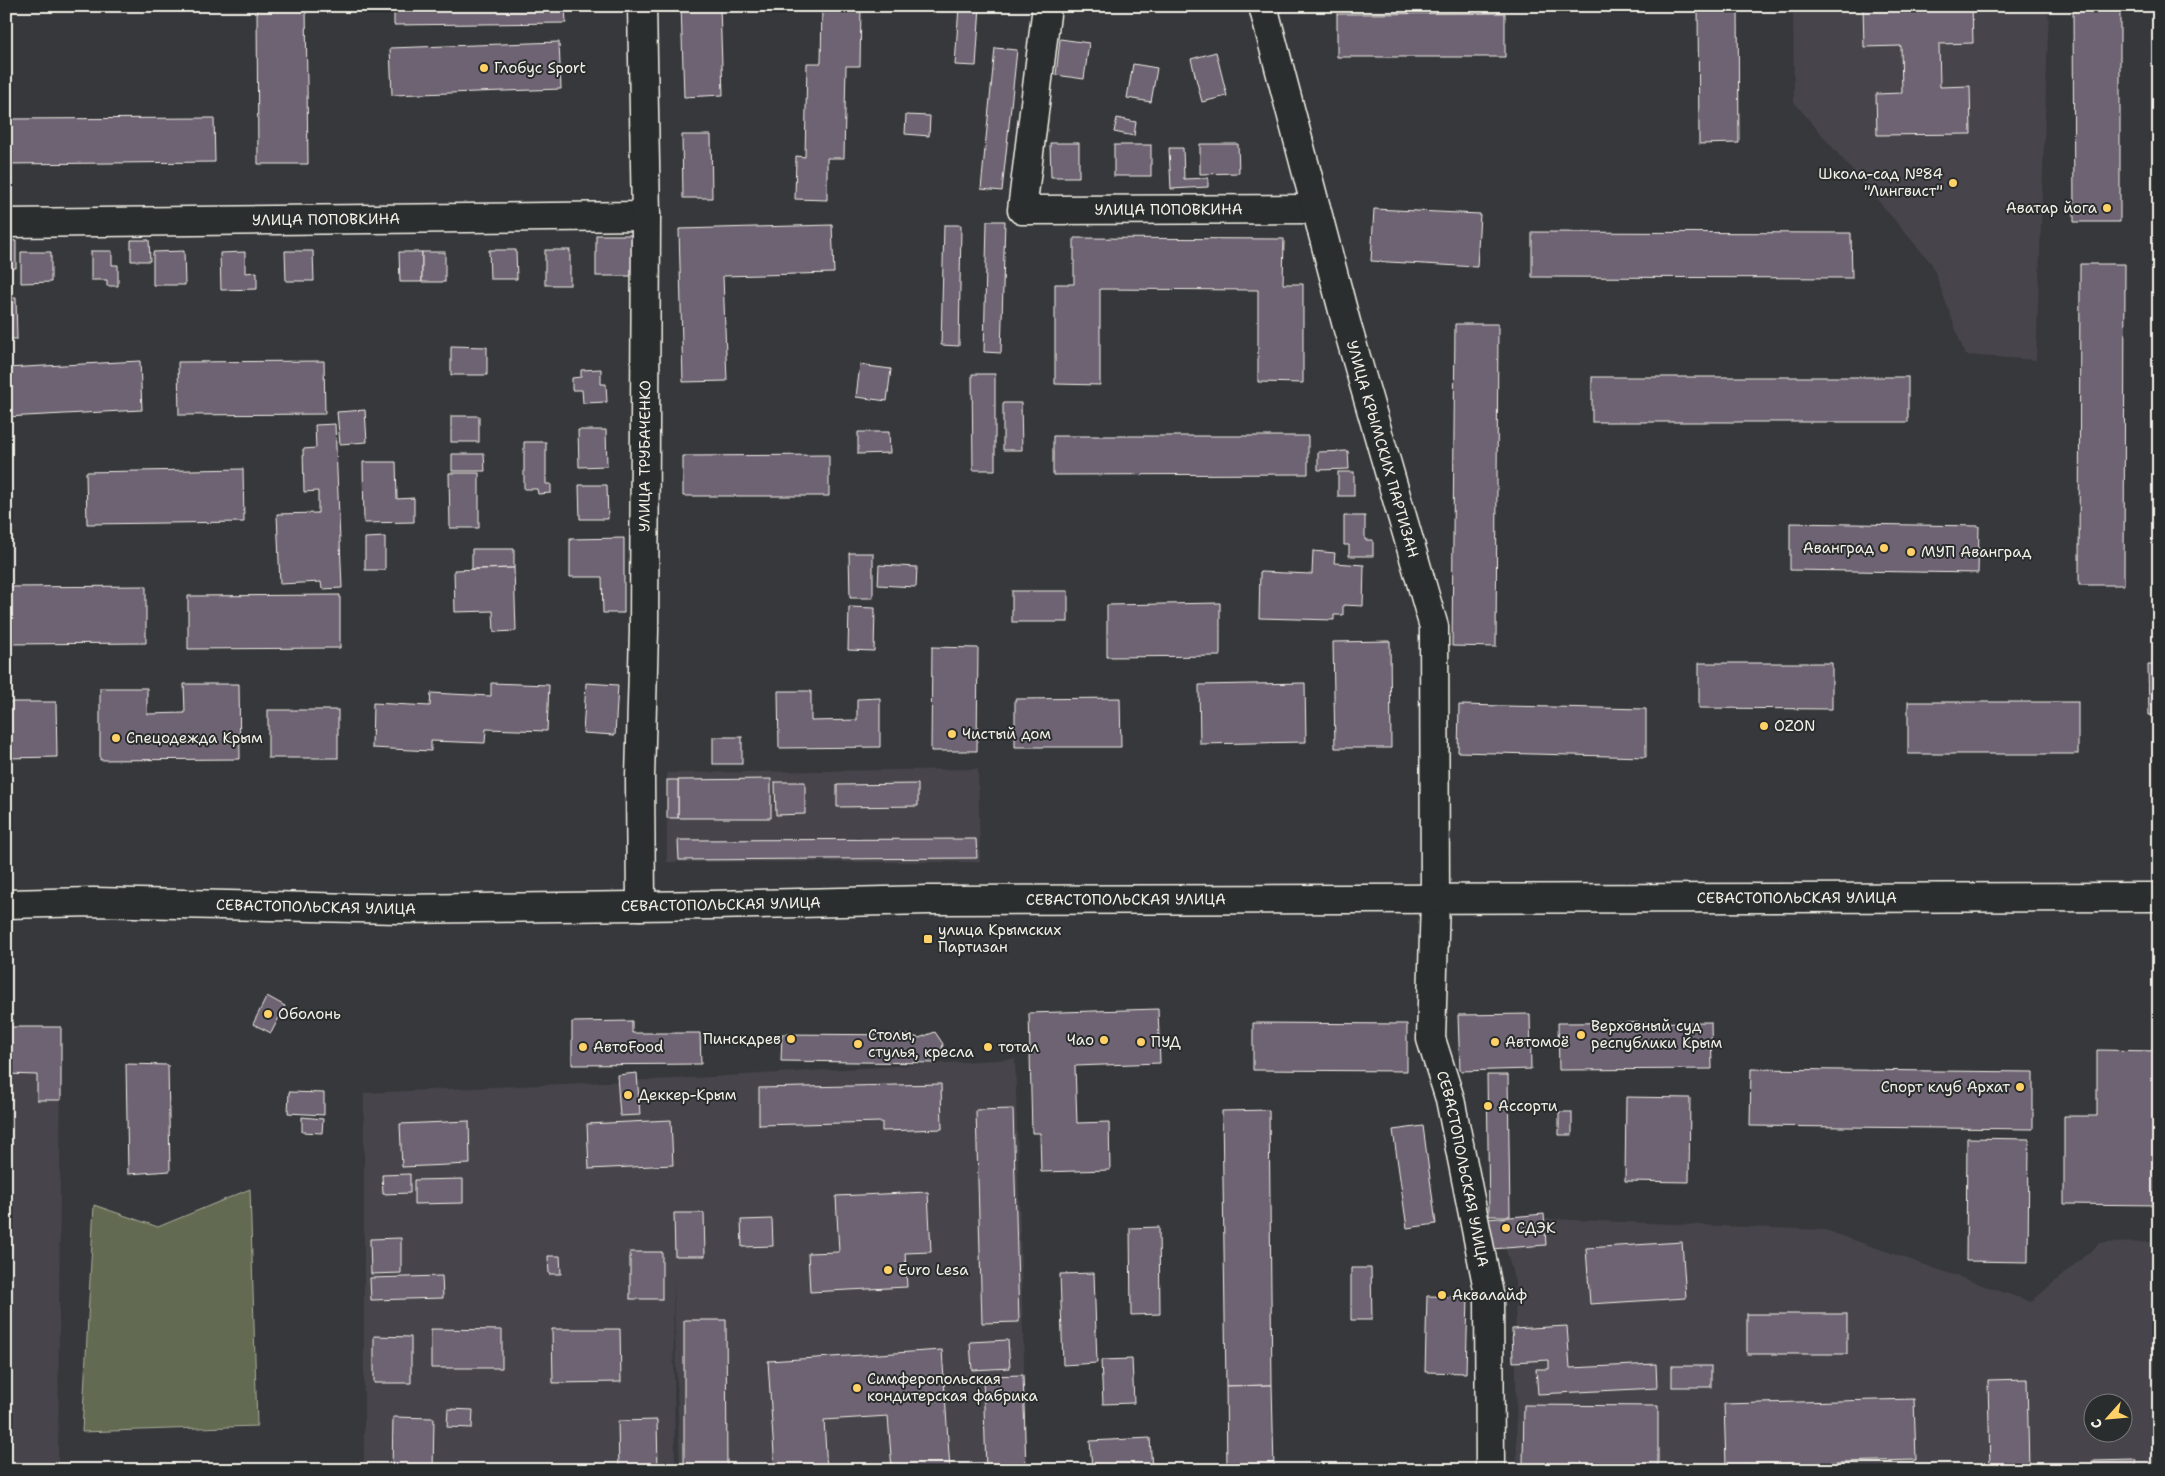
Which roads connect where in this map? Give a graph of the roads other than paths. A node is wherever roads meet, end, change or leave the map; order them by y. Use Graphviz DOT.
graph roads {
  1 [pos="642,6"];
  2 [pos="1048,6"];
  3 [pos="1264,6"];
  4 [pos="1316,208"];
  5 [pos="646,216"];
  6 [pos="6,222"];
  7 [pos="2159,897"];
  8 [pos="1435,899"];
  9 [pos="6,904"];
  10 [pos="641,906"];
  11 [pos="1490,1470"];
  1 -- 5 [label="main road, УЛИЦА ТРУБАЧЕНКО"];
  2 -- 4 [label="main road, УЛИЦА ПОПОВКИНА"];
  3 -- 4 [label="main road, УЛИЦА КРЫМСКИХ ПАРТИЗАН"];
  4 -- 8 [label="main road, УЛИЦА КРЫМСКИХ ПАРТИЗАН"];
  5 -- 6 [label="main road, УЛИЦА ПОПОВКИНА"];
  5 -- 10 [label="main road, УЛИЦА ТРУБАЧЕНКО"];
  7 -- 8 [label="main road, СЕВАСТОПОЛЬСКАЯ УЛИЦА"];
  8 -- 10 [label="main road, СЕВАСТОПОЛЬСКАЯ УЛИЦА"];
  8 -- 11 [label="main road, СЕВАСТОПОЛЬСКАЯ УЛИЦА"];
  9 -- 10 [label="main road, СЕВАСТОПОЛЬСКАЯ УЛИЦА"];
}
